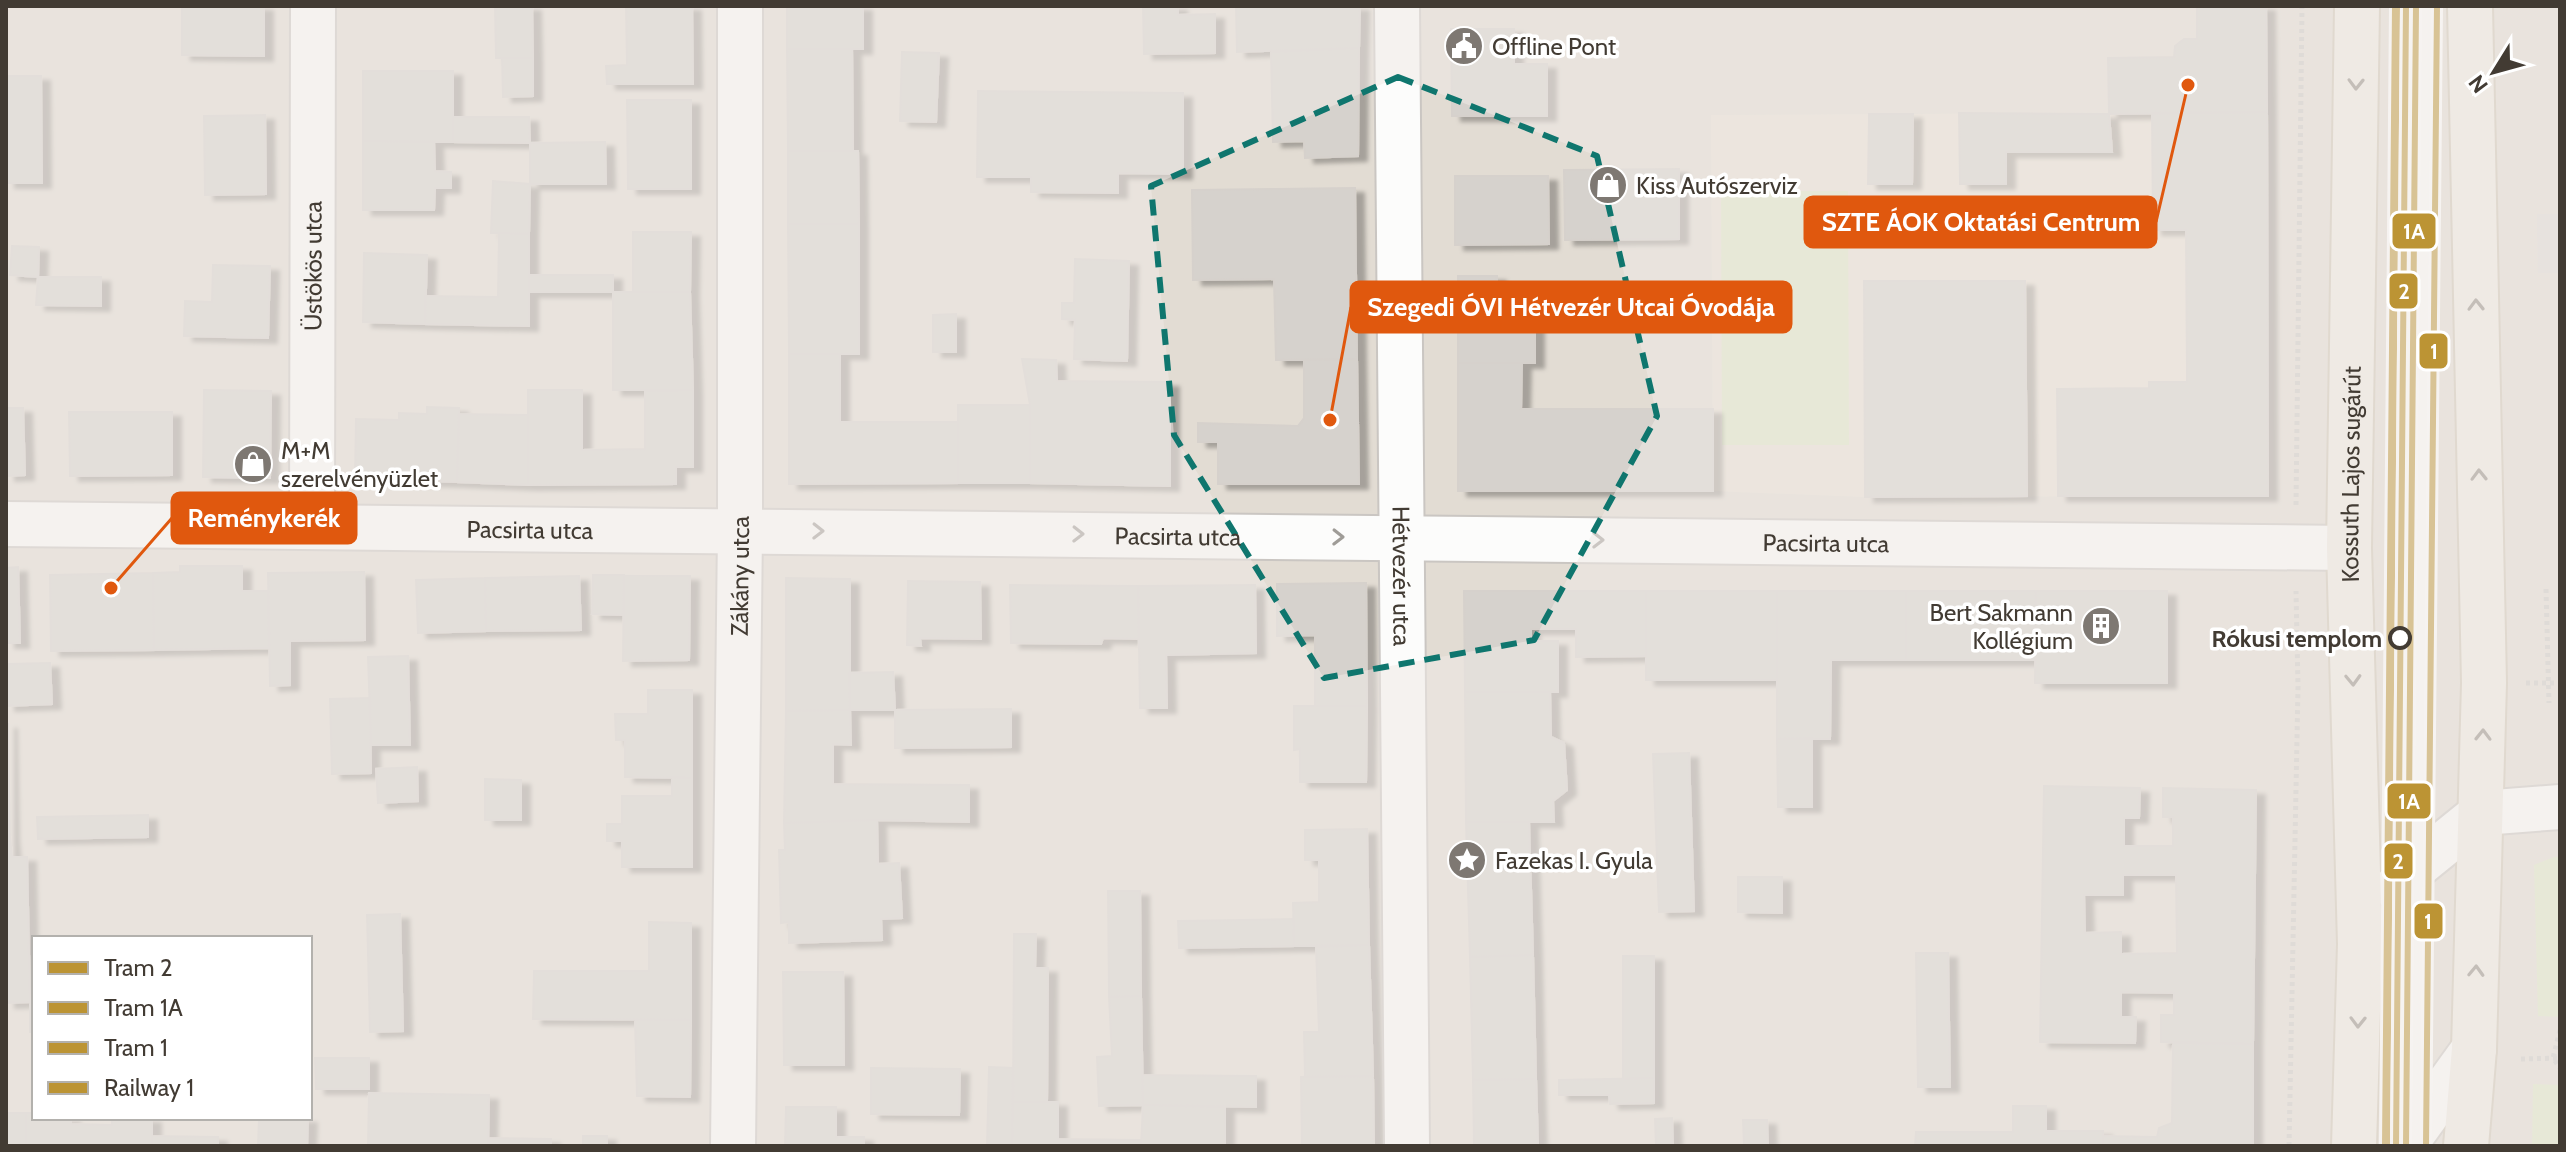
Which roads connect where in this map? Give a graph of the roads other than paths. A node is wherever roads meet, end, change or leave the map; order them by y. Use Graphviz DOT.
graph roads {
  1 [pos="313,6"];
  2 [pos="740,6"];
  3 [pos="1397,6"];
  4 [pos="2357,6"];
  5 [pos="2417,6"];
  6 [pos="2470,6"];
  7 [pos="6,524"];
  8 [pos="312,526"];
  9 [pos="740,530"];
  10 [pos="1401,538"];
  11 [pos="2349,548"];
  12 [pos="2560,807"];
  13 [pos="2482,813"];
  14 [pos="2408,873"];
  15 [pos="2360,944"];
  16 [pos="2474,1049"];
  17 [pos="2406,1144"];
  18 [pos="733,1146"];
  19 [pos="1407,1146"];
  20 [pos="2354,1146"];
  21 [pos="2466,1146"];
  1 -- 8 [label="street, Üstökös utca"];
  2 -- 9 [label="street, Zákány utca"];
  3 -- 10 [label="street, Hétvezér utca"];
  4 -- 11 [label="main road, Kossuth Lajos sugárút, one-way"];
  5 -- 14 [label="street"];
  13 -- 6 [label="main road, one-way"];
  7 -- 8 [label="street, Pacsirta utca"];
  8 -- 9 [label="street, Pacsirta utca"];
  9 -- 10 [label="street, Pacsirta utca, one-way"];
  9 -- 18 [label="street, Zákány utca"];
  10 -- 11 [label="street, Pacsirta utca, one-way"];
  10 -- 19 [label="street, Hétvezér utca"];
  11 -- 15 [label="main road, Kossuth Lajos sugárút, one-way"];
  12 -- 13 [label="street"];
  13 -- 14 [label="street, Kossuth Lajos sugárút"];
  16 -- 13 [label="main road, one-way"];
  14 -- 15 [label="street, Kossuth Lajos sugárút"];
  14 -- 17 [label="street"];
  15 -- 20 [label="main road, Kossuth Lajos sugárút, one-way"];
  16 -- 17 [label="street"];
  16 -- 21 [label="main road"];
}
